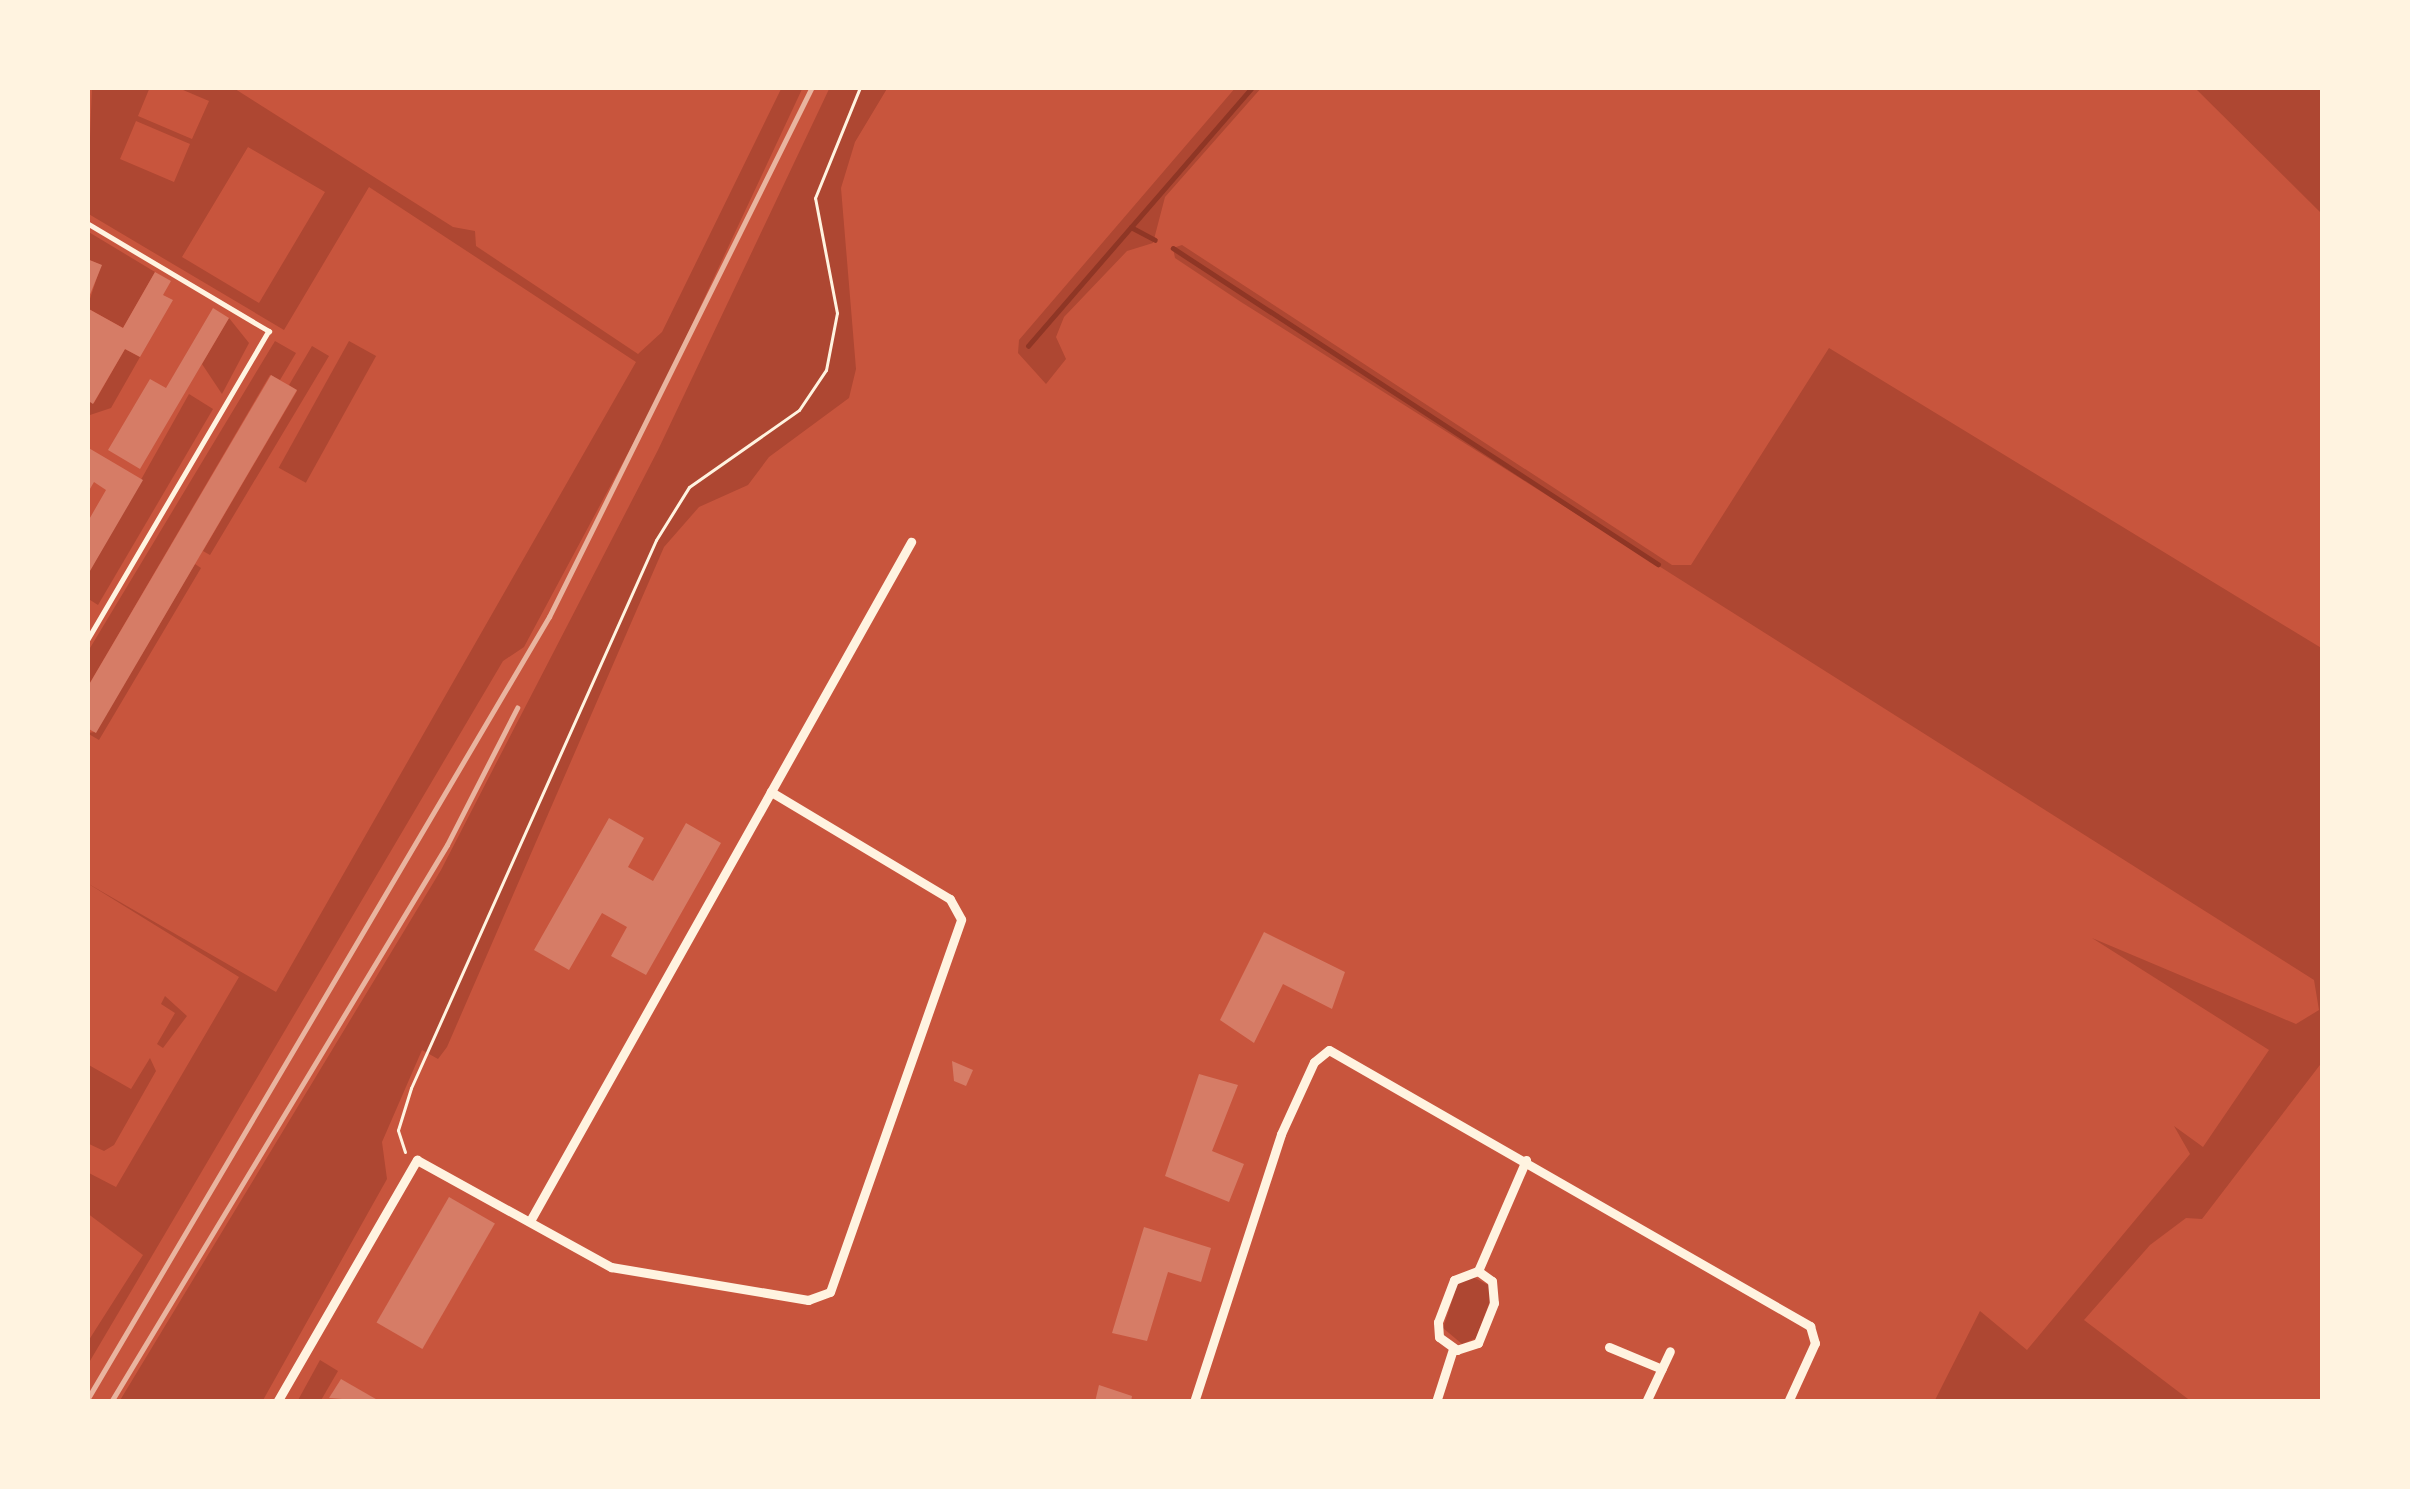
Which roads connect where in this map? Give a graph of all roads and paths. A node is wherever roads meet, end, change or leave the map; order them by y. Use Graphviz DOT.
graph roads {
  1 [pos="860,87"];
  2 [pos="87,223"];
  3 [pos="911,542"];
  4 [pos="87,641"];
  5 [pos="771,792"];
  6 [pos="1526,1160"];
  7 [pos="412,1164"];
  8 [pos="530,1220"];
  9 [pos="1478,1271"];
  10 [pos="1609,1347"];
  11 [pos="1453,1349"];
  12 [pos="1670,1352"];
  13 [pos="1662,1369"];
  14 [pos="277,1402"];
  15 [pos="1194,1402"];
  16 [pos="1436,1402"];
  17 [pos="1646,1402"];
  18 [pos="1788,1402"];
  1 -- 7 [label="path"];
  2 -- 4 [label="lane"];
  3 -- 5 [label="street"];
  5 -- 8 [label="street"];
  5 -- 8 [label="street"];
  6 -- 9 [label="street"];
  6 -- 15 [label="street"];
  6 -- 18 [label="street"];
  7 -- 8 [label="street"];
  7 -- 14 [label="street"];
  9 -- 11 [label="street"];
  9 -- 11 [label="street"];
  10 -- 13 [label="street"];
  11 -- 16 [label="street"];
  12 -- 13 [label="street"];
  13 -- 17 [label="street"];
}
